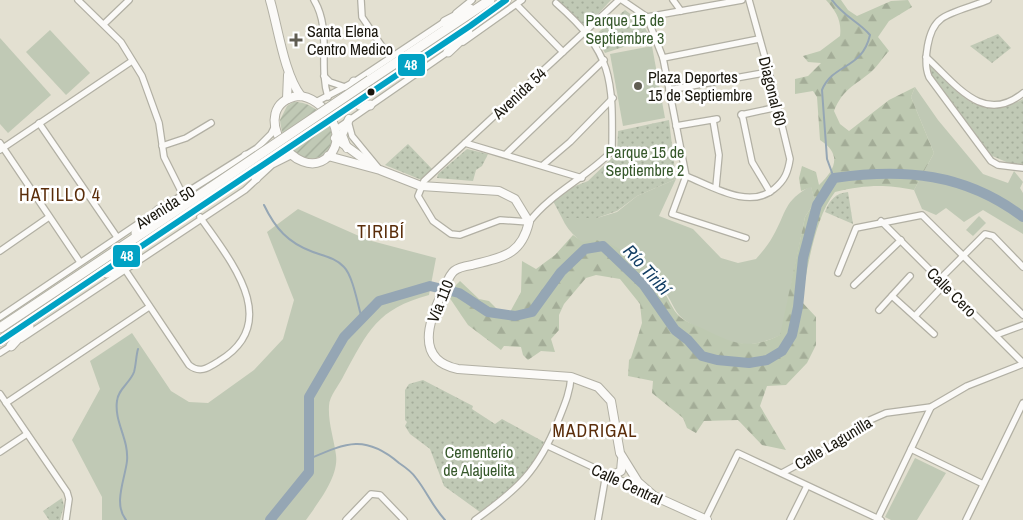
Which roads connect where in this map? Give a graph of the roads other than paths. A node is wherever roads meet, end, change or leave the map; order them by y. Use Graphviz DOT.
graph roads {
  1 [pos="78,0"];
  2 [pos="129,0"];
  3 [pos="270,0"];
  4 [pos="314,0"];
  5 [pos="472,0"];
  6 [pos="485,0"];
  7 [pos="490,0"];
  8 [pos="506,0"];
  9 [pos="522,0"];
  10 [pos="621,0"];
  11 [pos="674,0"];
  12 [pos="742,0"];
  13 [pos="749,0"];
  14 [pos="988,0"];
  15 [pos="360,2"];
  16 [pos="556,3"];
  17 [pos="517,5"];
  18 [pos="498,6"];
  19 [pos="681,11"];
  20 [pos="648,16"];
  21 [pos="445,22"];
  22 [pos="104,24"];
  23 [pos="585,32"];
  24 [pos="760,39"];
  25 [pos="448,52"];
  26 [pos="564,52"];
  27 [pos="926,57"];
  28 [pos="390,58"];
  29 [pos="663,58"];
  30 [pos="604,60"];
  31 [pos="132,61"];
  32 [pos="287,66"];
  33 [pos="769,72"];
  34 [pos="323,74"];
  35 [pos="354,82"];
  36 [pos="345,87"];
  37 [pos="669,90"];
  38 [pos="1023,93"];
  39 [pos="301,96"];
  40 [pos="328,97"];
  41 [pos="613,98"];
  42 [pos="287,99"];
  43 [pos="316,102"];
  44 [pos="370,104"];
  45 [pos="778,107"];
  46 [pos="348,119"];
  47 [pos="39,123"];
  48 [pos="210,123"];
  49 [pos="274,126"];
  50 [pos="676,126"];
  51 [pos="335,134"];
  52 [pos="465,142"];
  53 [pos="162,146"];
  54 [pos="1,147"];
  55 [pos="352,152"];
  56 [pos="506,154"];
  57 [pos="292,155"];
  58 [pos="246,156"];
  59 [pos="328,156"];
  60 [pos="543,165"];
  61 [pos="1023,168"];
  62 [pos="380,170"];
  63 [pos="686,176"];
  64 [pos="256,178"];
  65 [pos="582,178"];
  66 [pos="421,186"];
  67 [pos="716,187"];
  68 [pos="213,192"];
  69 [pos="770,192"];
  70 [pos="182,195"];
  71 [pos="159,210"];
  72 [pos="49,217"];
  73 [pos="200,217"];
  74 [pos="882,221"];
  75 [pos="529,222"];
  76 [pos="117,237"];
  77 [pos="746,238"];
  78 [pos="901,240"];
  79 [pos="121,248"];
  80 [pos="0,251"];
  81 [pos="963,255"];
  82 [pos="80,262"];
  83 [pos="1023,267"];
  84 [pos="124,268"];
  85 [pos="838,273"];
  86 [pos="100,275"];
  87 [pos="910,276"];
  88 [pos="939,280"];
  89 [pos="854,285"];
  90 [pos="944,286"];
  91 [pos="892,296"];
  92 [pos="149,307"];
  93 [pos="879,310"];
  94 [pos="1023,315"];
  95 [pos="0,316"];
  96 [pos="915,316"];
  97 [pos="36,318"];
  98 [pos="1023,325"];
  99 [pos="0,328"];
  100 [pos="934,334"];
  101 [pos="996,335"];
  102 [pos="0,341"];
  103 [pos="11,346"];
  104 [pos="0,353"];
  105 [pos="1023,363"];
  106 [pos="571,377"];
  107 [pos="0,394"];
  108 [pos="6,402"];
  109 [pos="1023,403"];
  110 [pos="931,407"];
  111 [pos="27,434"];
  112 [pos="548,446"];
  113 [pos="911,449"];
  114 [pos="0,452"];
  115 [pos="622,460"];
  116 [pos="782,474"];
  117 [pos="609,475"];
  118 [pos="983,484"];
  119 [pos="807,486"];
  120 [pos="654,496"];
  121 [pos="879,519"];
  122 [pos="66,520"];
  123 [pos="346,520"];
  124 [pos="404,520"];
  125 [pos="475,520"];
  126 [pos="598,520"];
  127 [pos="706,520"];
  128 [pos="790,520"];
  129 [pos="966,520"];
  1 -- 22 [label="street"];
  2 -- 22 [label="street"];
  3 -- 32 [label="main road"];
  4 -- 34 [label="street"];
  5 -- 21 [label="street"];
  6 -- 21 [label="highway"];
  7 -- 68 [label="highway, bridge"];
  8 -- 18 [label="highway"];
  9 -- 17 [label="street"];
  10 -- 20 [label="street"];
  10 -- 23 [label="street, Avenida 54"];
  11 -- 19 [label="street"];
  12 -- 19 [label="street"];
  13 -- 24 [label="street, Diagonal 60"];
  14 -- 27 [label="street"];
  15 -- 28 [label="street"];
  16 -- 23 [label="street"];
  17 -- 25 [label="street"];
  17 -- 26 [label="street"];
  18 -- 25 [label="highway"];
  18 -- 68 [label="highway, bridge"];
  19 -- 20 [label="street"];
  20 -- 29 [label="street"];
  21 -- 28 [label="street"];
  22 -- 31 [label="street"];
  23 -- 26 [label="street, Avenida 54"];
  23 -- 30 [label="street"];
  24 -- 29 [label="street"];
  24 -- 33 [label="street, Diagonal 60"];
  25 -- 44 [label="street"];
  26 -- 52 [label="street, Avenida 54"];
  27 -- 38 [label="street"];
  27 -- 61 [label="street"];
  28 -- 35 [label="street"];
  29 -- 37 [label="street"];
  30 -- 41 [label="street"];
  30 -- 56 [label="street"];
  31 -- 47 [label="street"];
  31 -- 53 [label="street"];
  32 -- 39 [label="main road"];
  32 -- 42 [label="main road"];
  33 -- 37 [label="street"];
  33 -- 45 [label="street, Diagonal 60"];
  34 -- 36 [label="street"];
  34 -- 40 [label="street"];
  35 -- 36 [label="street"];
  35 -- 44 [label="highway"];
  36 -- 40 [label="street"];
  37 -- 50 [label="street"];
  39 -- 42 [label="main road"];
  39 -- 43 [label="main road"];
  40 -- 43 [label="street"];
  41 -- 60 [label="street"];
  41 -- 65 [label="street"];
  42 -- 49 [label="main road"];
  43 -- 51 [label="main road"];
  44 -- 46 [label="street"];
  45 -- 69 [label="street, Diagonal 60"];
  45 -- 69 [label="street"];
  46 -- 51 [label="street"];
  46 -- 55 [label="main road"];
  46 -- 62 [label="street"];
  47 -- 54 [label="street"];
  47 -- 76 [label="street"];
  48 -- 53 [label="street"];
  49 -- 57 [label="main road"];
  49 -- 58 [label="street, Avenida 50"];
  50 -- 63 [label="street"];
  50 -- 67 [label="street"];
  51 -- 55 [label="main road"];
  51 -- 59 [label="main road"];
  52 -- 56 [label="street"];
  52 -- 66 [label="street, Avenida 54"];
  53 -- 70 [label="street"];
  54 -- 72 [label="street"];
  55 -- 62 [label="main road"];
  56 -- 60 [label="street"];
  57 -- 59 [label="main road"];
  57 -- 64 [label="street"];
  58 -- 64 [label="highway"];
  58 -- 70 [label="street, Avenida 50"];
  59 -- 62 [label="main road"];
  60 -- 65 [label="street"];
  62 -- 66 [label="main road"];
  63 -- 67 [label="street"];
  63 -- 77 [label="street"];
  64 -- 73 [label="street"];
  65 -- 75 [label="street"];
  66 -- 75 [label="main road"];
  66 -- 75 [label="street"];
  67 -- 69 [label="street"];
  68 -- 79 [label="highway"];
  68 -- 86 [label="highway"];
  70 -- 71 [label="street, Avenida 50"];
  71 -- 76 [label="street, Avenida 50"];
  71 -- 79 [label="highway"];
  72 -- 80 [label="street"];
  72 -- 82 [label="street"];
  73 -- 84 [label="street"];
  73 -- 92 [label="street"];
  74 -- 78 [label="street, Calle Cero"];
  74 -- 81 [label="street"];
  74 -- 85 [label="street"];
  75 -- 106 [label="main road, Vía 110"];
  76 -- 82 [label="street, Avenida 50"];
  78 -- 88 [label="street, Calle Cero"];
  78 -- 89 [label="street"];
  79 -- 99 [label="highway"];
  81 -- 83 [label="street"];
  81 -- 88 [label="street"];
  81 -- 94 [label="street"];
  82 -- 95 [label="street, Avenida 50"];
  84 -- 86 [label="highway"];
  84 -- 92 [label="street"];
  84 -- 103 [label="street"];
  86 -- 97 [label="highway"];
  87 -- 91 [label="street"];
  88 -- 90 [label="street, Calle Cero"];
  90 -- 96 [label="street"];
  90 -- 101 [label="street, Calle Cero"];
  91 -- 93 [label="street"];
  91 -- 96 [label="street"];
  92 -- 108 [label="street"];
  96 -- 100 [label="street"];
  97 -- 102 [label="highway"];
  97 -- 103 [label="highway"];
  98 -- 101 [label="street"];
  101 -- 105 [label="street, Calle Cero"];
  103 -- 104 [label="street"];
  105 -- 110 [label="street, Calle Lagunilla"];
  106 -- 112 [label="street"];
  106 -- 115 [label="main road, Vía 110"];
  107 -- 108 [label="street"];
  108 -- 111 [label="street"];
  109 -- 118 [label="street"];
  110 -- 113 [label="street"];
  110 -- 116 [label="street, Calle Lagunilla"];
  111 -- 114 [label="street"];
  111 -- 122 [label="street"];
  112 -- 117 [label="street, Calle Central"];
  112 -- 125 [label="street"];
  113 -- 118 [label="street"];
  113 -- 121 [label="street"];
  115 -- 117 [label="main road"];
  115 -- 120 [label="main road, Vía 110"];
  116 -- 119 [label="street"];
  116 -- 127 [label="street"];
  117 -- 120 [label="street, Calle Central"];
  117 -- 126 [label="street"];
  118 -- 129 [label="street"];
  119 -- 121 [label="street"];
  119 -- 128 [label="street"];
  120 -- 127 [label="main road, Calle Central"];
  123 -- 124 [label="street"];
}
